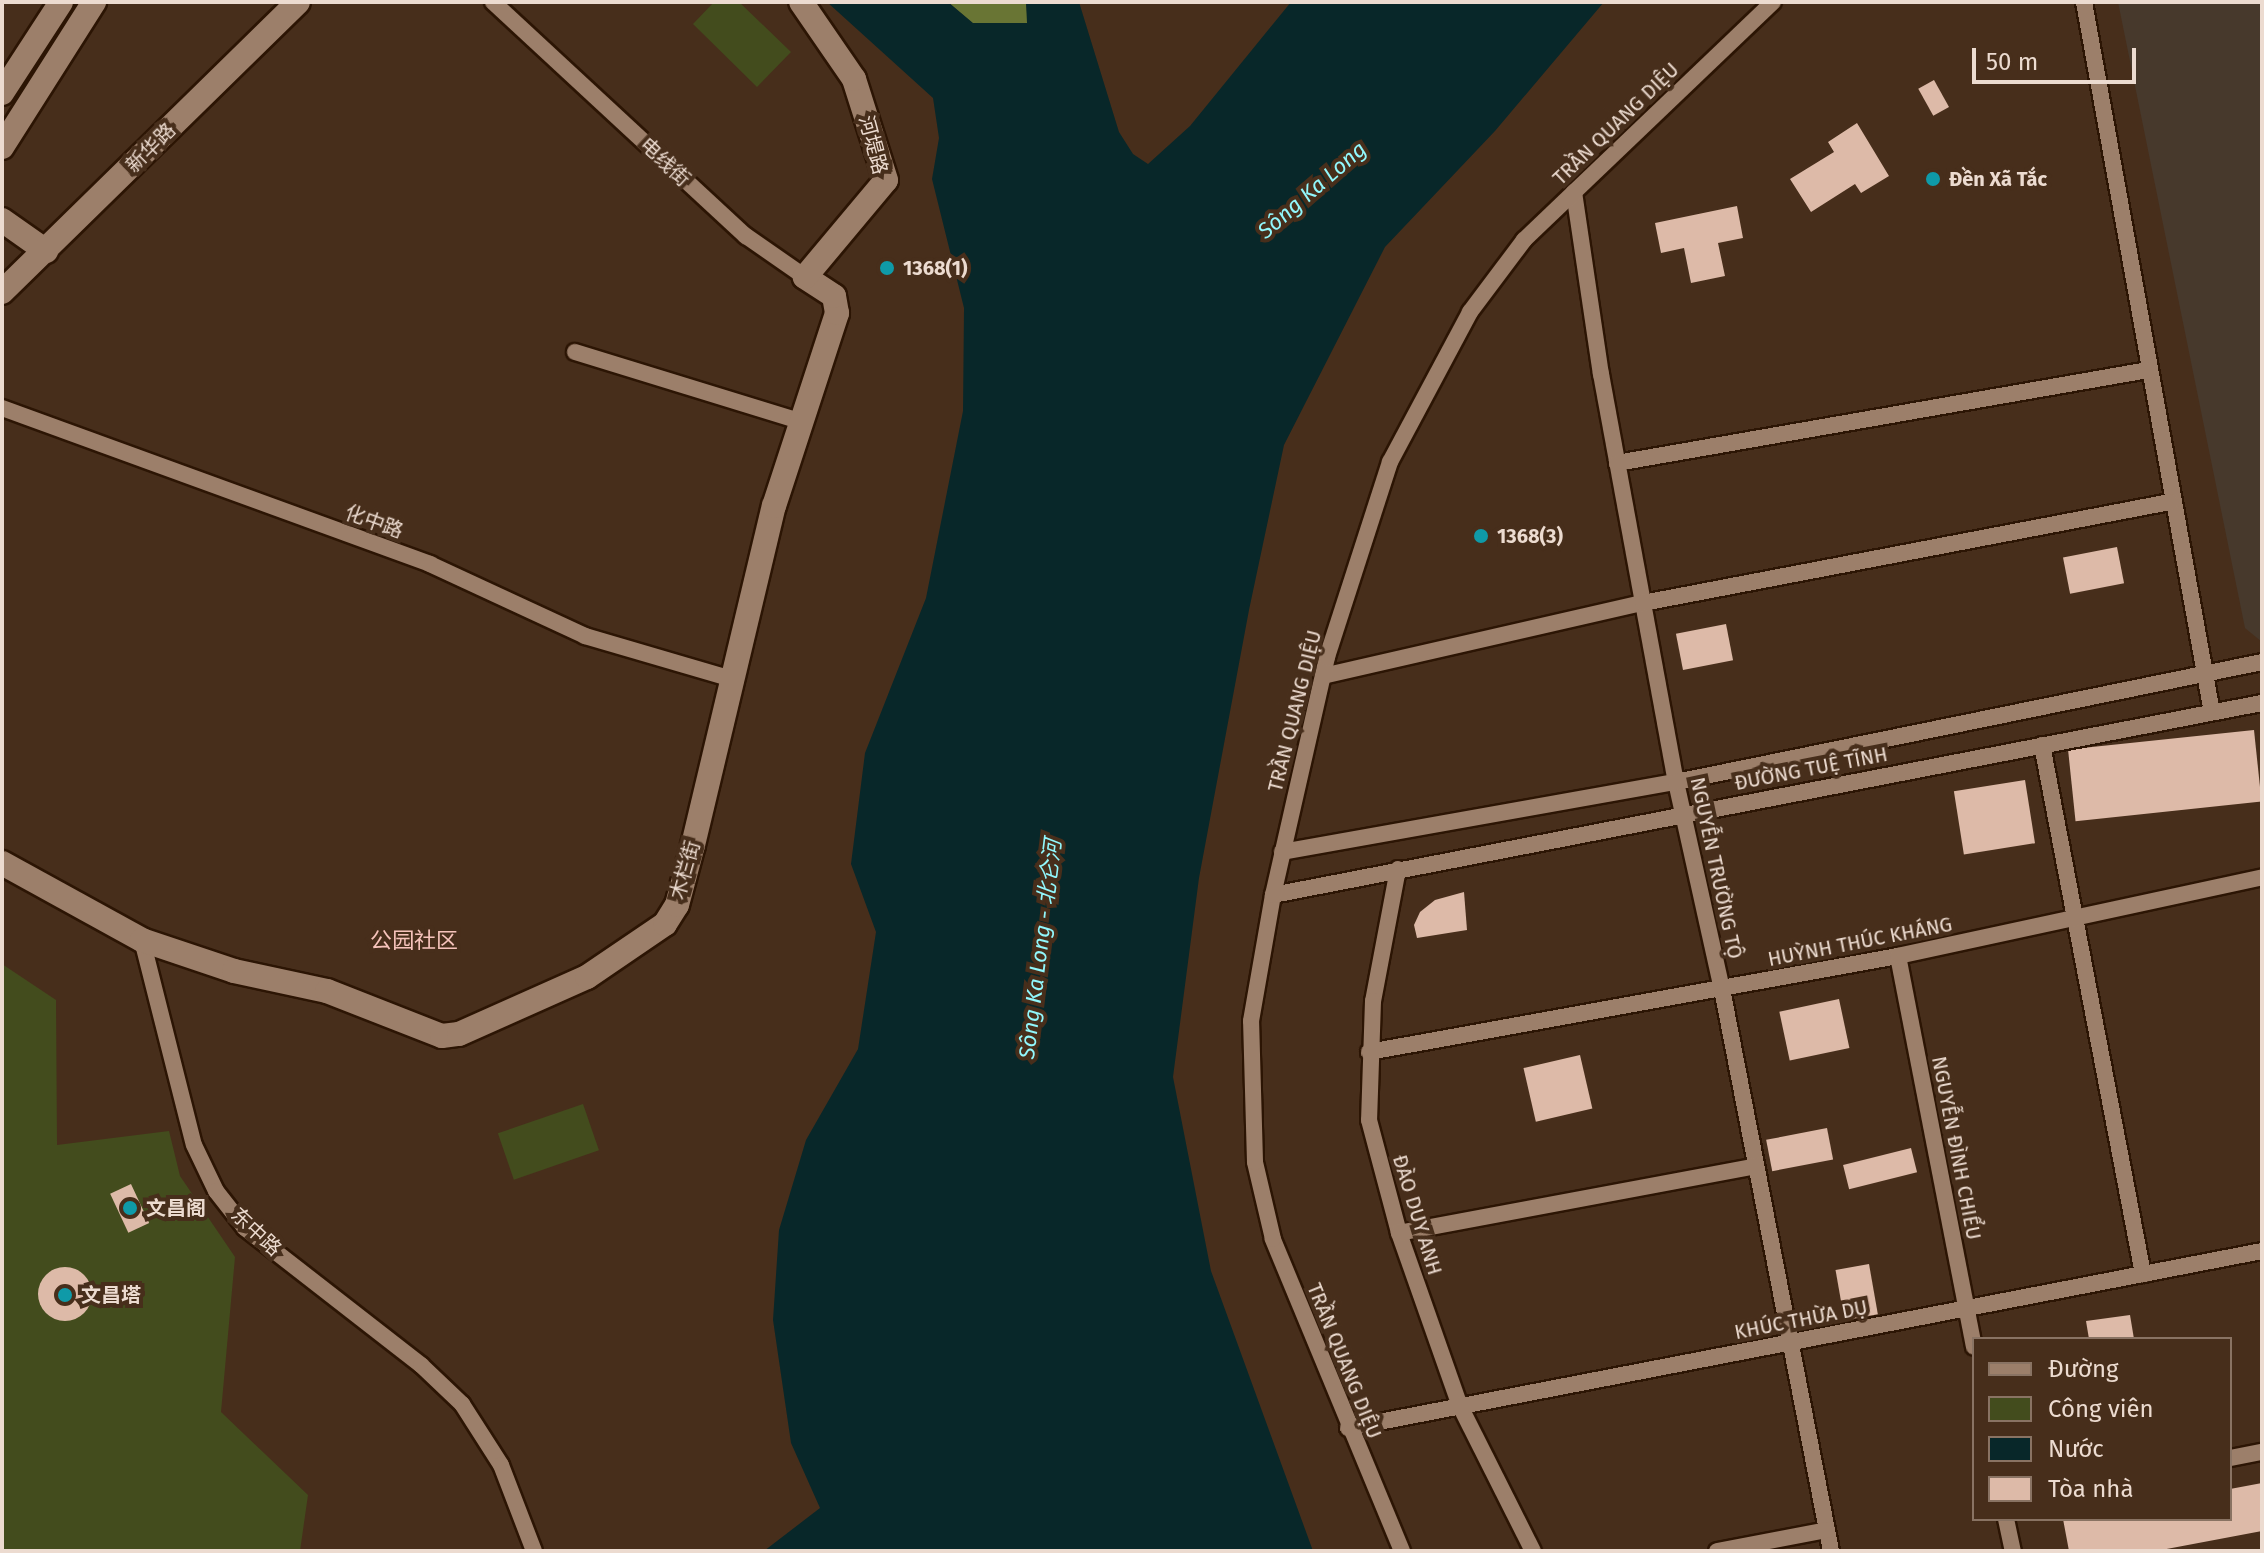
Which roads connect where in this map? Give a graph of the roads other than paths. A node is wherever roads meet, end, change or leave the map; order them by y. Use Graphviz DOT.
graph roads {
  1 [pos="61,2"];
  2 [pos="94,2"];
  3 [pos="298,2"];
  4 [pos="493,2"];
  5 [pos="801,2"];
  6 [pos="1773,2"];
  7 [pos="2084,2"];
  8 [pos="2,93"];
  9 [pos="4,145"];
  10 [pos="1574,192"];
  11 [pos="2,220"];
  12 [pos="46,251"];
  13 [pos="805,277"];
  14 [pos="2,292"];
  15 [pos="837,313"];
  16 [pos="575,352"];
  17 [pos="2148,370"];
  18 [pos="2,408"];
  19 [pos="799,421"];
  20 [pos="1617,463"];
  21 [pos="2170,502"];
  22 [pos="1643,603"];
  23 [pos="2262,662"];
  24 [pos="2202,672"];
  25 [pos="1323,676"];
  26 [pos="729,678"];
  27 [pos="2262,703"];
  28 [pos="2212,713"];
  29 [pos="2042,745"];
  30 [pos="1676,782"];
  31 [pos="1683,814"];
  32 [pos="1282,852"];
  33 [pos="2,863"];
  34 [pos="1398,869"];
  35 [pos="2262,877"];
  36 [pos="1273,895"];
  37 [pos="2075,916"];
  38 [pos="142,940"];
  39 [pos="1898,956"];
  40 [pos="1722,989"];
  41 [pos="1369,1052"];
  42 [pos="1756,1166"];
  43 [pos="1399,1233"];
  44 [pos="2262,1251"];
  45 [pos="2143,1274"];
  46 [pos="1967,1308"];
  47 [pos="1972,1337"];
  48 [pos="1790,1342"];
  49 [pos="1460,1406"];
  50 [pos="1348,1428"];
  51 [pos="2262,1452"];
  52 [pos="2232,1458"];
  53 [pos="2006,1521"];
  54 [pos="1827,1530"];
  55 [pos="534,1551"];
  56 [pos="1402,1551"];
  57 [pos="1533,1551"];
  58 [pos="1717,1551"];
  59 [pos="1831,1551"];
  60 [pos="2013,1551"];
  1 -- 8 [label="street"];
  2 -- 9 [label="street"];
  3 -- 12 [label="street, 新华路"];
  4 -- 13 [label="street, 电线街"];
  5 -- 13 [label="street, 河堤路"];
  6 -- 10 [label="street, TRẦN QUANG DIỆU"];
  7 -- 17 [label="street"];
  10 -- 20 [label="street, NGUYỄN TRƯỜNG TỘ"];
  10 -- 25 [label="street, TRẦN QUANG DIỆU"];
  11 -- 12 [label="street"];
  12 -- 14 [label="street, 新华路"];
  13 -- 15 [label="street, 电线街"];
  15 -- 19 [label="street, 木栏街"];
  16 -- 19 [label="street"];
  17 -- 20 [label="street"];
  17 -- 21 [label="street"];
  18 -- 26 [label="street, 化中路"];
  19 -- 26 [label="street, 木栏街"];
  20 -- 22 [label="street, NGUYỄN TRƯỜNG TỘ"];
  21 -- 22 [label="street"];
  21 -- 24 [label="street"];
  22 -- 25 [label="street"];
  22 -- 30 [label="street, NGUYỄN TRƯỜNG TỘ"];
  23 -- 24 [label="street, ĐƯỜNG TUỆ TĨNH"];
  24 -- 28 [label="street"];
  24 -- 30 [label="street, ĐƯỜNG TUỆ TĨNH"];
  25 -- 32 [label="street, TRẦN QUANG DIỆU"];
  26 -- 38 [label="street, 木栏街"];
  27 -- 28 [label="street, ĐƯỜNG TUỆ TĨNH"];
  28 -- 29 [label="street, ĐƯỜNG TUỆ TĨNH"];
  29 -- 31 [label="street, ĐƯỜNG TUỆ TĨNH"];
  29 -- 37 [label="street"];
  30 -- 31 [label="street, NGUYỄN TRƯỜNG TỘ"];
  30 -- 32 [label="street, ĐƯỜNG TUỆ TĨNH"];
  31 -- 34 [label="street, ĐƯỜNG TUỆ TĨNH"];
  31 -- 40 [label="street, NGUYỄN TRƯỜNG TỘ"];
  32 -- 36 [label="street, TRẦN QUANG DIỆU"];
  33 -- 38 [label="street"];
  34 -- 36 [label="street, ĐƯỜNG TUỆ TĨNH"];
  34 -- 41 [label="street, ĐÀO DUY ANH"];
  35 -- 37 [label="street, HUỲNH THÚC KHÁNG"];
  36 -- 50 [label="street, TRẦN QUANG DIỆU"];
  37 -- 39 [label="street, HUỲNH THÚC KHÁNG"];
  37 -- 45 [label="street"];
  38 -- 55 [label="street, 东中路"];
  39 -- 40 [label="street, HUỲNH THÚC KHÁNG"];
  39 -- 46 [label="street, NGUYỄN ĐÌNH CHIỂU"];
  40 -- 41 [label="street, HUỲNH THÚC KHÁNG"];
  40 -- 42 [label="street, NGUYỄN TRƯỜNG TỘ"];
  41 -- 43 [label="street, ĐÀO DUY ANH"];
  42 -- 43 [label="street"];
  42 -- 48 [label="street, NGUYỄN TRƯỜNG TỘ"];
  43 -- 49 [label="street, ĐÀO DUY ANH"];
  44 -- 45 [label="street, KHÚC THỪA DỤ"];
  45 -- 46 [label="street, KHÚC THỪA DỤ"];
  46 -- 47 [label="street, NGUYỄN ĐÌNH CHIỂU"];
  46 -- 48 [label="street, KHÚC THỪA DỤ"];
  48 -- 49 [label="street, KHÚC THỪA DỤ"];
  48 -- 54 [label="street, NGUYỄN TRƯỜNG TỘ"];
  49 -- 50 [label="street, KHÚC THỪA DỤ"];
  49 -- 57 [label="street, ĐÀO DUY ANH"];
  50 -- 56 [label="street, TRẦN QUANG DIỆU"];
  51 -- 52 [label="street"];
  53 -- 60 [label="street"];
  54 -- 58 [label="street"];
  54 -- 59 [label="street, NGUYỄN TRƯỜNG TỘ"];
}
